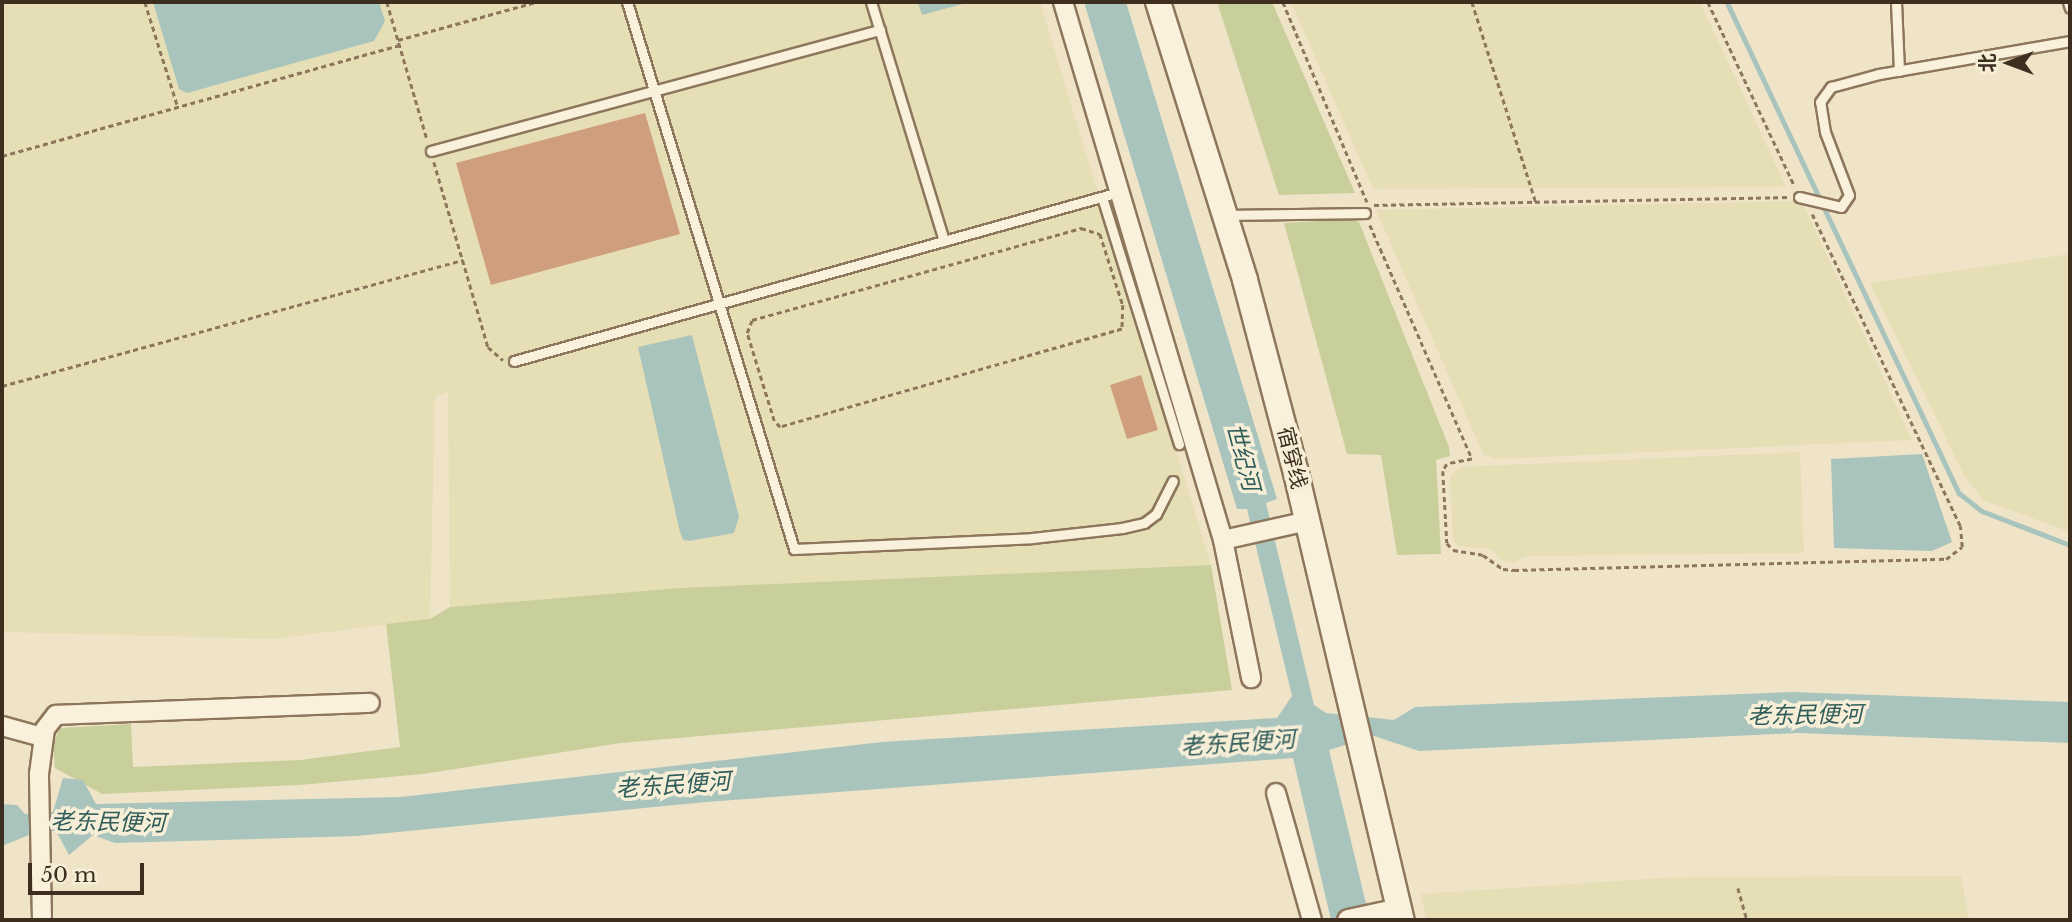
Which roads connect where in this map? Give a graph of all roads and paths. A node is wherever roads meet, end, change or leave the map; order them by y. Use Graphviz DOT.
graph roads {
  1 [pos="145,2"];
  2 [pos="387,2"];
  3 [pos="536,2"];
  4 [pos="627,2"];
  5 [pos="871,2"];
  6 [pos="1063,2"];
  7 [pos="1158,2"];
  8 [pos="1283,2"];
  9 [pos="1472,2"];
  10 [pos="1708,2"];
  11 [pos="1896,2"];
  12 [pos="2068,2"];
  13 [pos="2070,8"];
  14 [pos="880,30"];
  15 [pos="398,40"];
  16 [pos="2070,41"];
  17 [pos="399,45"];
  18 [pos="1899,71"];
  19 [pos="654,92"];
  20 [pos="178,107"];
  21 [pos="431,151"];
  22 [pos="2,156"];
  23 [pos="1110,194"];
  24 [pos="1795,197"];
  25 [pos="1536,202"];
  26 [pos="1366,209"];
  27 [pos="1225,215"];
  28 [pos="944,241"];
  29 [pos="463,260"];
  30 [pos="1134,302"];
  31 [pos="718,303"];
  32 [pos="1123,305"];
  33 [pos="514,361"];
  34 [pos="2,386"];
  35 [pos="1179,444"];
  36 [pos="1173,481"];
  37 [pos="1299,523"];
  38 [pos="1230,538"];
  39 [pos="1251,678"];
  40 [pos="370,703"];
  41 [pos="2,726"];
  42 [pos="42,737"];
  43 [pos="1276,793"];
  44 [pos="1738,888"];
  45 [pos="1394,914"];
  46 [pos="42,920"];
  47 [pos="1312,920"];
  48 [pos="1348,920"];
  49 [pos="1747,920"];
  1 -- 20 [label="path"];
  2 -- 15 [label="path"];
  3 -- 15 [label="path"];
  4 -- 19 [label="lane"];
  5 -- 14 [label="lane"];
  6 -- 23 [label="street"];
  7 -- 27 [label="main road, 宿穿线"];
  8 -- 26 [label="path"];
  9 -- 25 [label="path"];
  10 -- 24 [label="path"];
  11 -- 18 [label="lane"];
  12 -- 13 [label="lane"];
  14 -- 19 [label="lane"];
  14 -- 28 [label="lane"];
  15 -- 17 [label="path"];
  16 -- 18 [label="lane"];
  17 -- 20 [label="path"];
  17 -- 21 [label="path"];
  18 -- 24 [label="lane"];
  19 -- 21 [label="lane"];
  19 -- 31 [label="lane"];
  20 -- 22 [label="path"];
  21 -- 29 [label="path"];
  23 -- 28 [label="lane"];
  23 -- 30 [label="lane"];
  23 -- 38 [label="street"];
  24 -- 25 [label="path"];
  24 -- 26 [label="path"];
  25 -- 26 [label="path"];
  26 -- 27 [label="lane"];
  27 -- 37 [label="main road, 宿穿线"];
  28 -- 31 [label="lane"];
  29 -- 33 [label="path"];
  29 -- 34 [label="path"];
  30 -- 32 [label="lane"];
  30 -- 35 [label="lane"];
  31 -- 33 [label="lane"];
  31 -- 36 [label="lane"];
  32 -- 32 [label="path"];
  37 -- 38 [label="street"];
  37 -- 45 [label="main road, 宿穿线"];
  38 -- 39 [label="street"];
  40 -- 42 [label="street"];
  41 -- 42 [label="street"];
  42 -- 46 [label="street"];
  43 -- 47 [label="street"];
  44 -- 49 [label="path"];
  45 -- 48 [label="street"];
}
